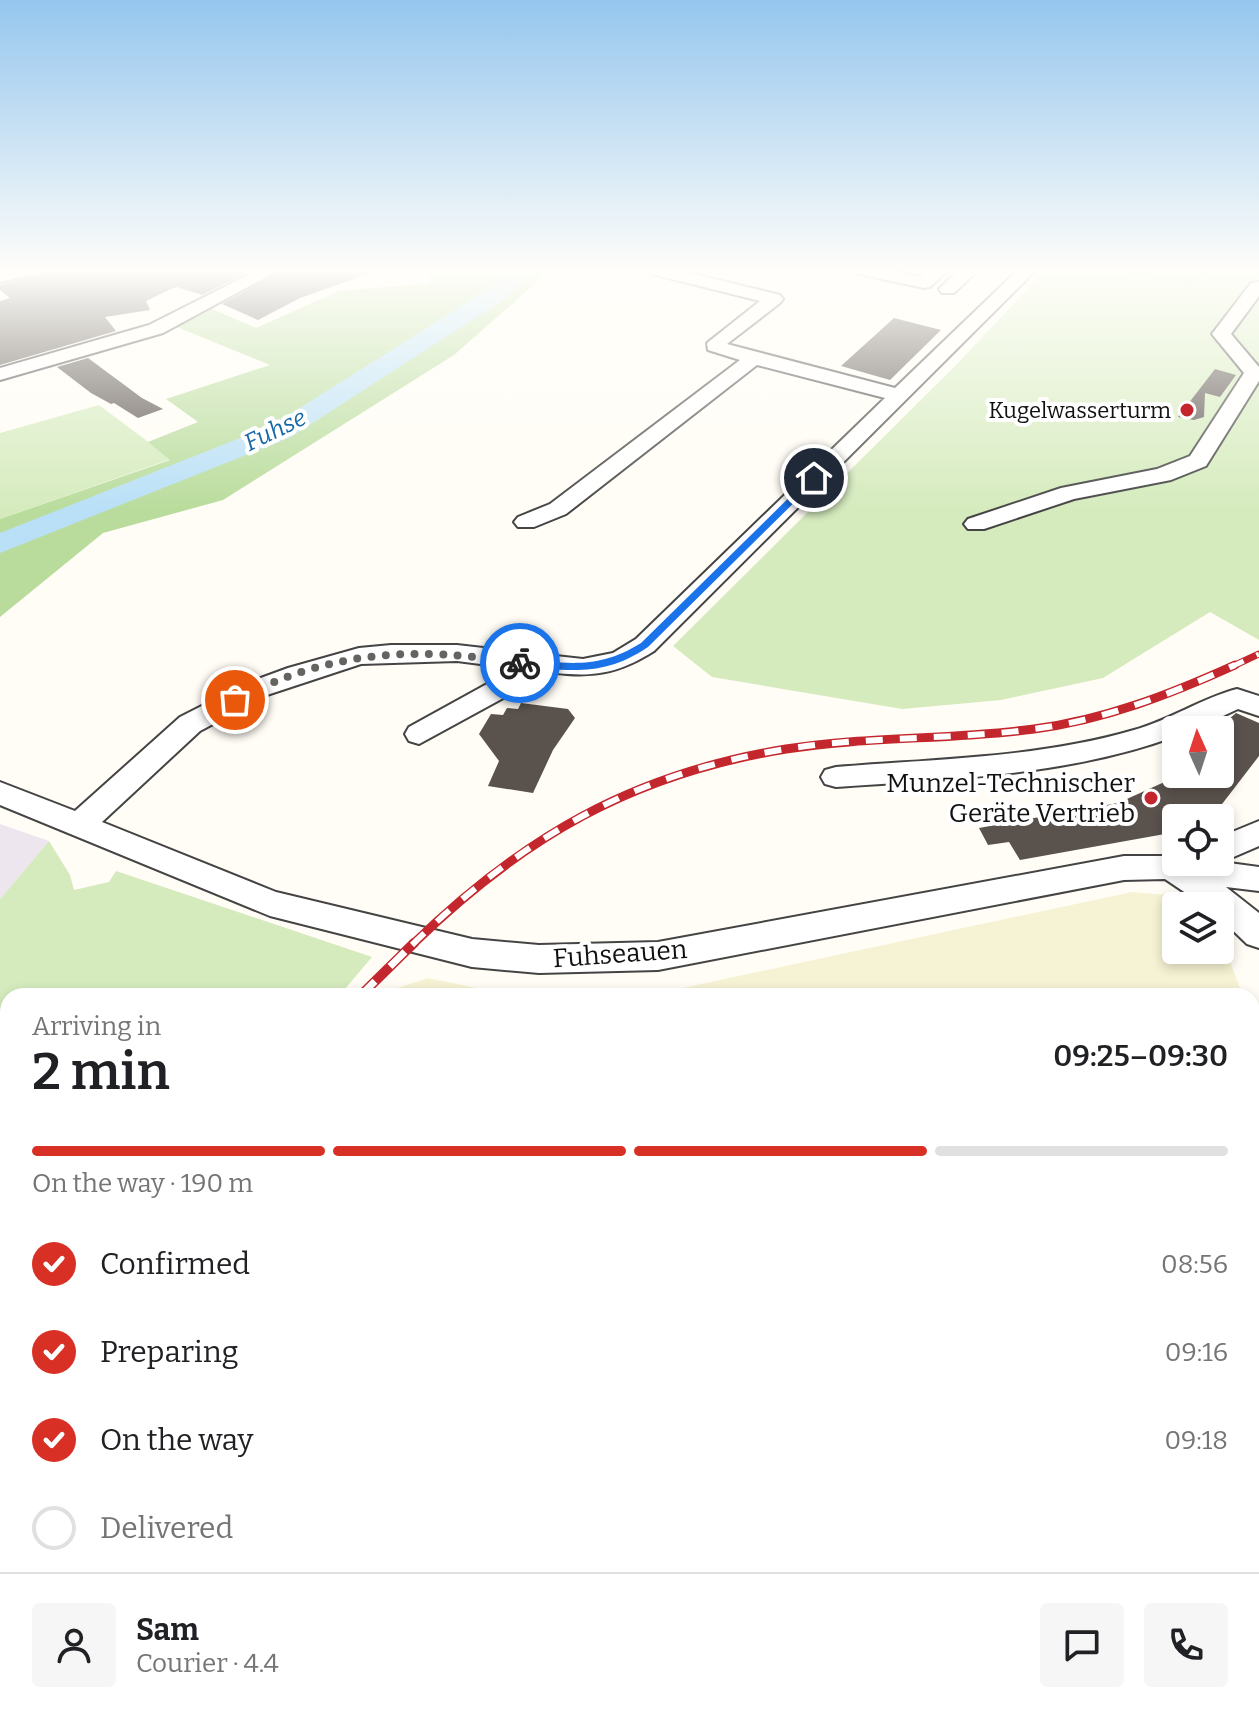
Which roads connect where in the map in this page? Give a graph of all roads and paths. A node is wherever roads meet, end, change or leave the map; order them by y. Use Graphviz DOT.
graph roads {
  1 [pos="84,350"];
  2 [pos="728,350"];
  3 [pos="945,350"];
  4 [pos="1235,350"];
  5 [pos="754,358"];
  6 [pos="1256,373"];
  7 [pos="0,374"];
  8 [pos="899,395"];
  9 [pos="526,522"];
  10 [pos="976,524"];
  11 [pos="524,663"];
  12 [pos="1259,707"];
  13 [pos="419,734"];
  14 [pos="836,777"];
  15 [pos="0,793"];
  16 [pos="79,825"];
  17 [pos="1259,832"];
  18 [pos="1234,844"];
  19 [pos="1162,865"];
  20 [pos="1234,875"];
  21 [pos="1190,876"];
  22 [pos="1259,879"];
  23 [pos="1259,935"];
  1 -- 7 [label="street"];
  2 -- 5 [label="street"];
  3 -- 8 [label="street"];
  4 -- 6 [label="street"];
  5 -- 8 [label="street"];
  5 -- 9 [label="street"];
  6 -- 10 [label="street"];
  8 -- 11 [label="street"];
  11 -- 13 [label="street"];
  11 -- 16 [label="street"];
  12 -- 14 [label="street"];
  15 -- 16 [label="street, Fuhseauen"];
  16 -- 19 [label="street, Fuhseauen"];
  17 -- 18 [label="street"];
  20 -- 22 [label="street, Fuhseauen"];
  21 -- 23 [label="street"];
}
